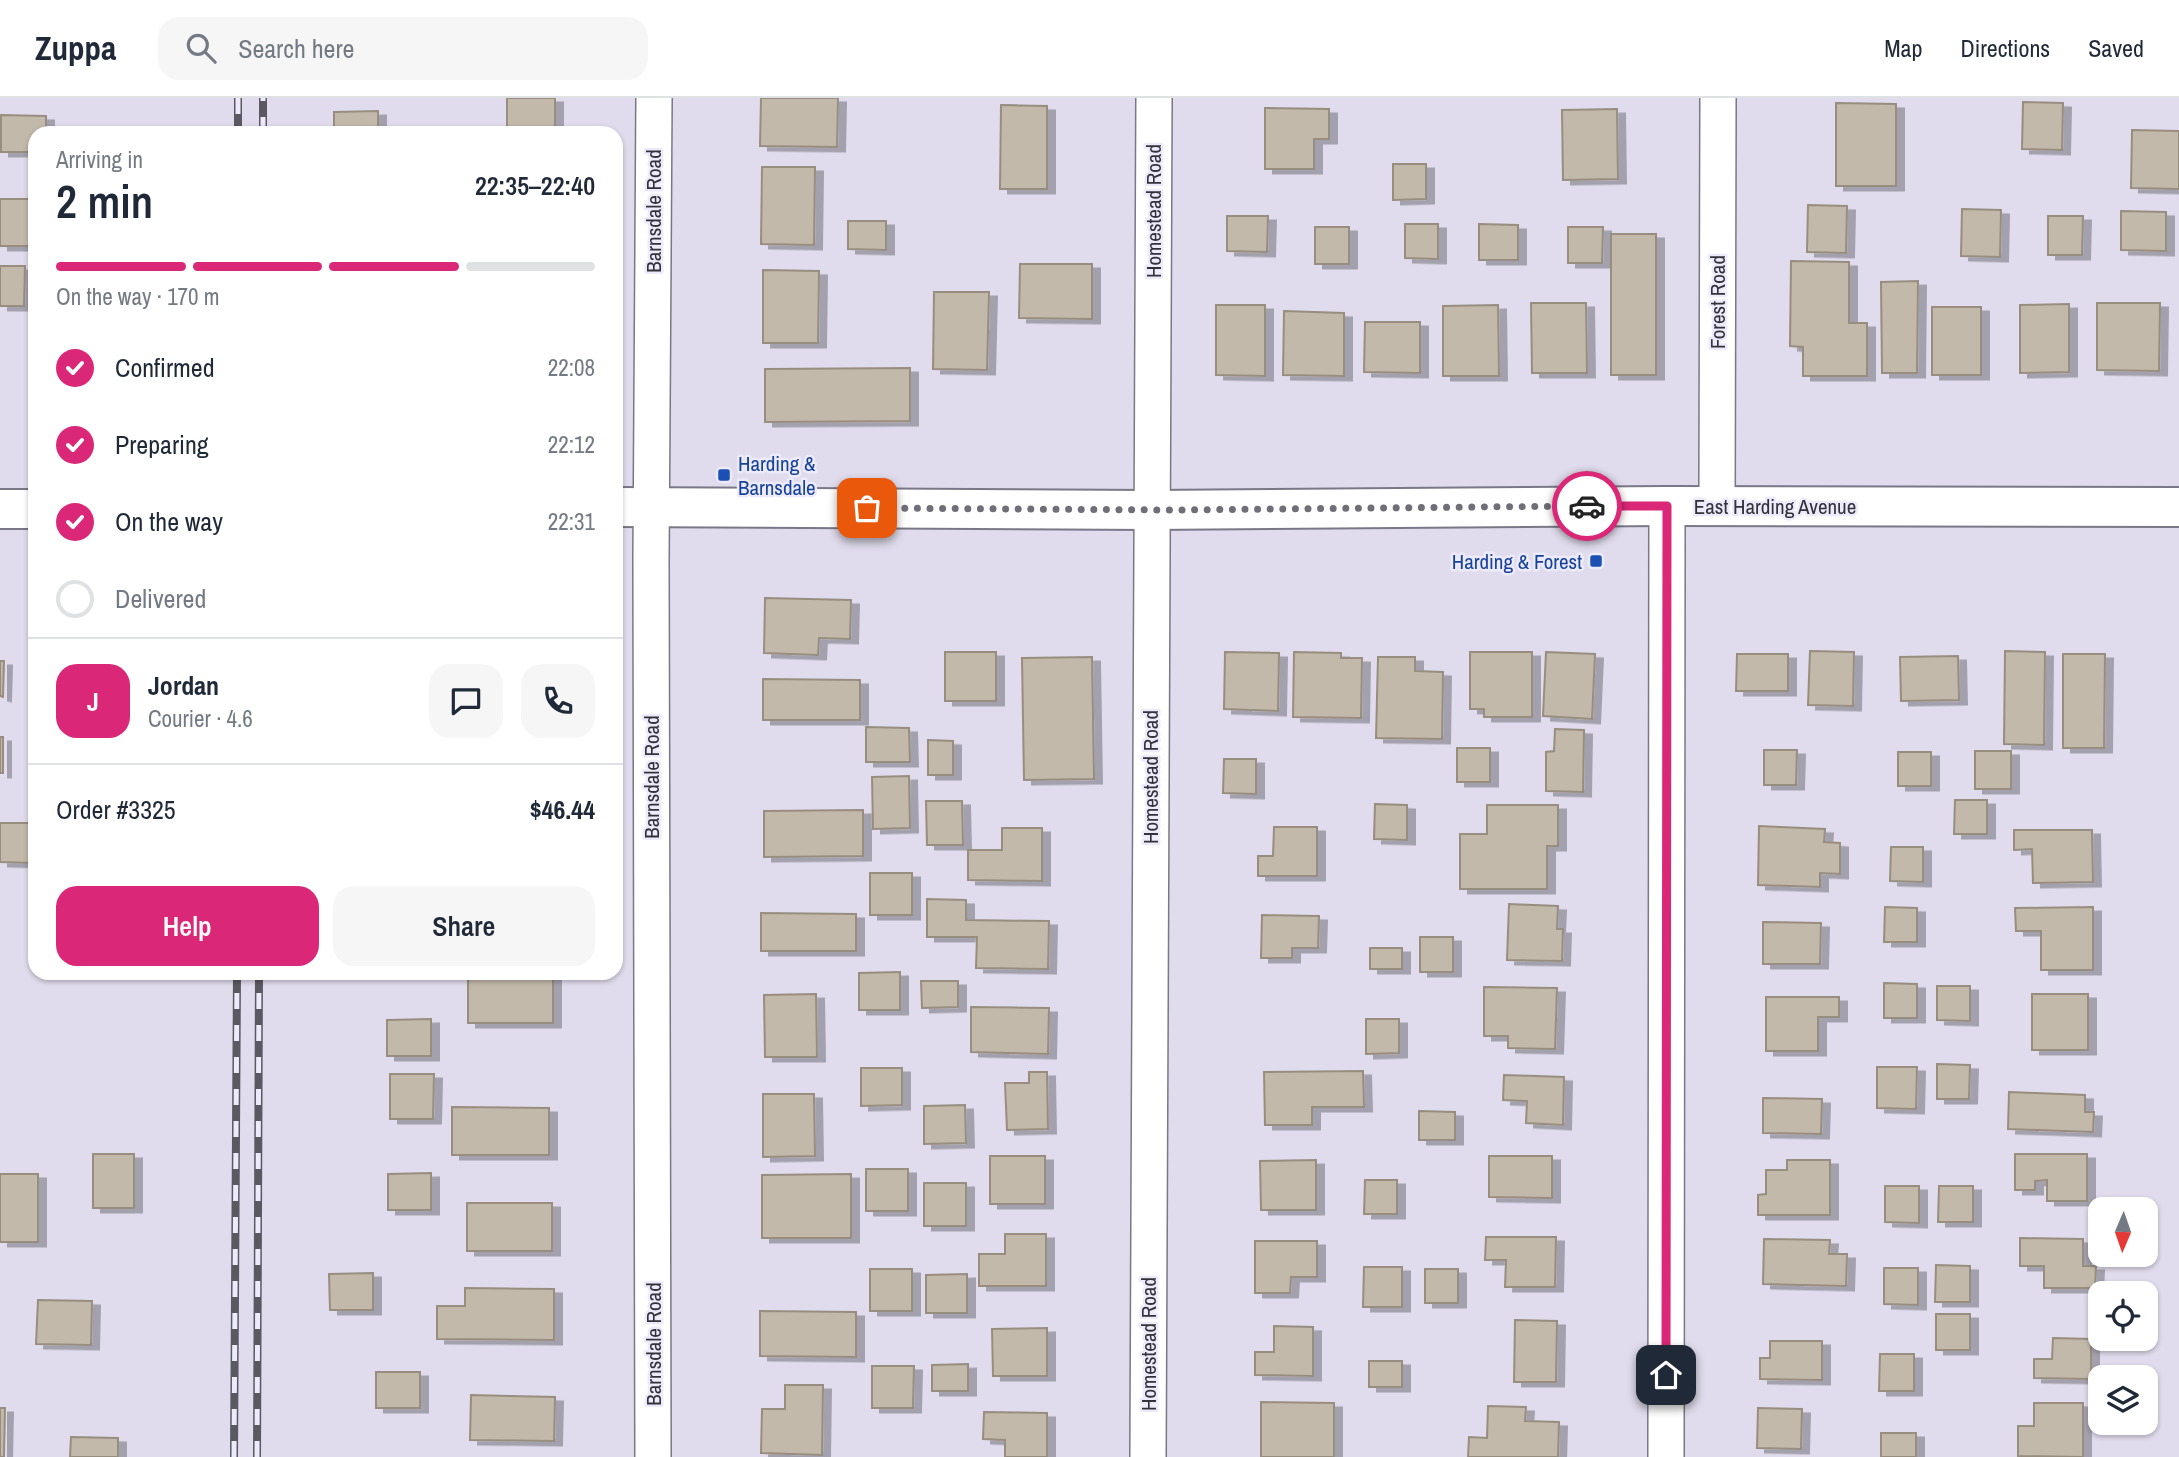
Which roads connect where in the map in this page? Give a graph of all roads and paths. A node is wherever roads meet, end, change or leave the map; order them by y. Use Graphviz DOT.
graph roads {
  1 [pos="653,98"];
  2 [pos="1154,98"];
  3 [pos="1717,98"];
  4 [pos="1667,506"];
  5 [pos="1717,506"];
  6 [pos="633,507"];
  7 [pos="2179,508"];
  8 [pos="0,509"];
  9 [pos="28,509"];
  10 [pos="1151,510"];
  11 [pos="653,1457"];
  12 [pos="1148,1457"];
  13 [pos="1666,1457"];
  1 -- 6 [label="street, Barnsdale Road"];
  2 -- 10 [label="street, Homestead Road"];
  3 -- 5 [label="street, Forest Road"];
  4 -- 5 [label="street, East Harding Avenue"];
  4 -- 10 [label="street, East Harding Avenue"];
  4 -- 13 [label="street"];
  5 -- 7 [label="street, East Harding Avenue"];
  6 -- 10 [label="street, East Harding Avenue"];
  6 -- 11 [label="street, Barnsdale Road"];
  8 -- 9 [label="street"];
  10 -- 12 [label="street, Homestead Road"];
}
